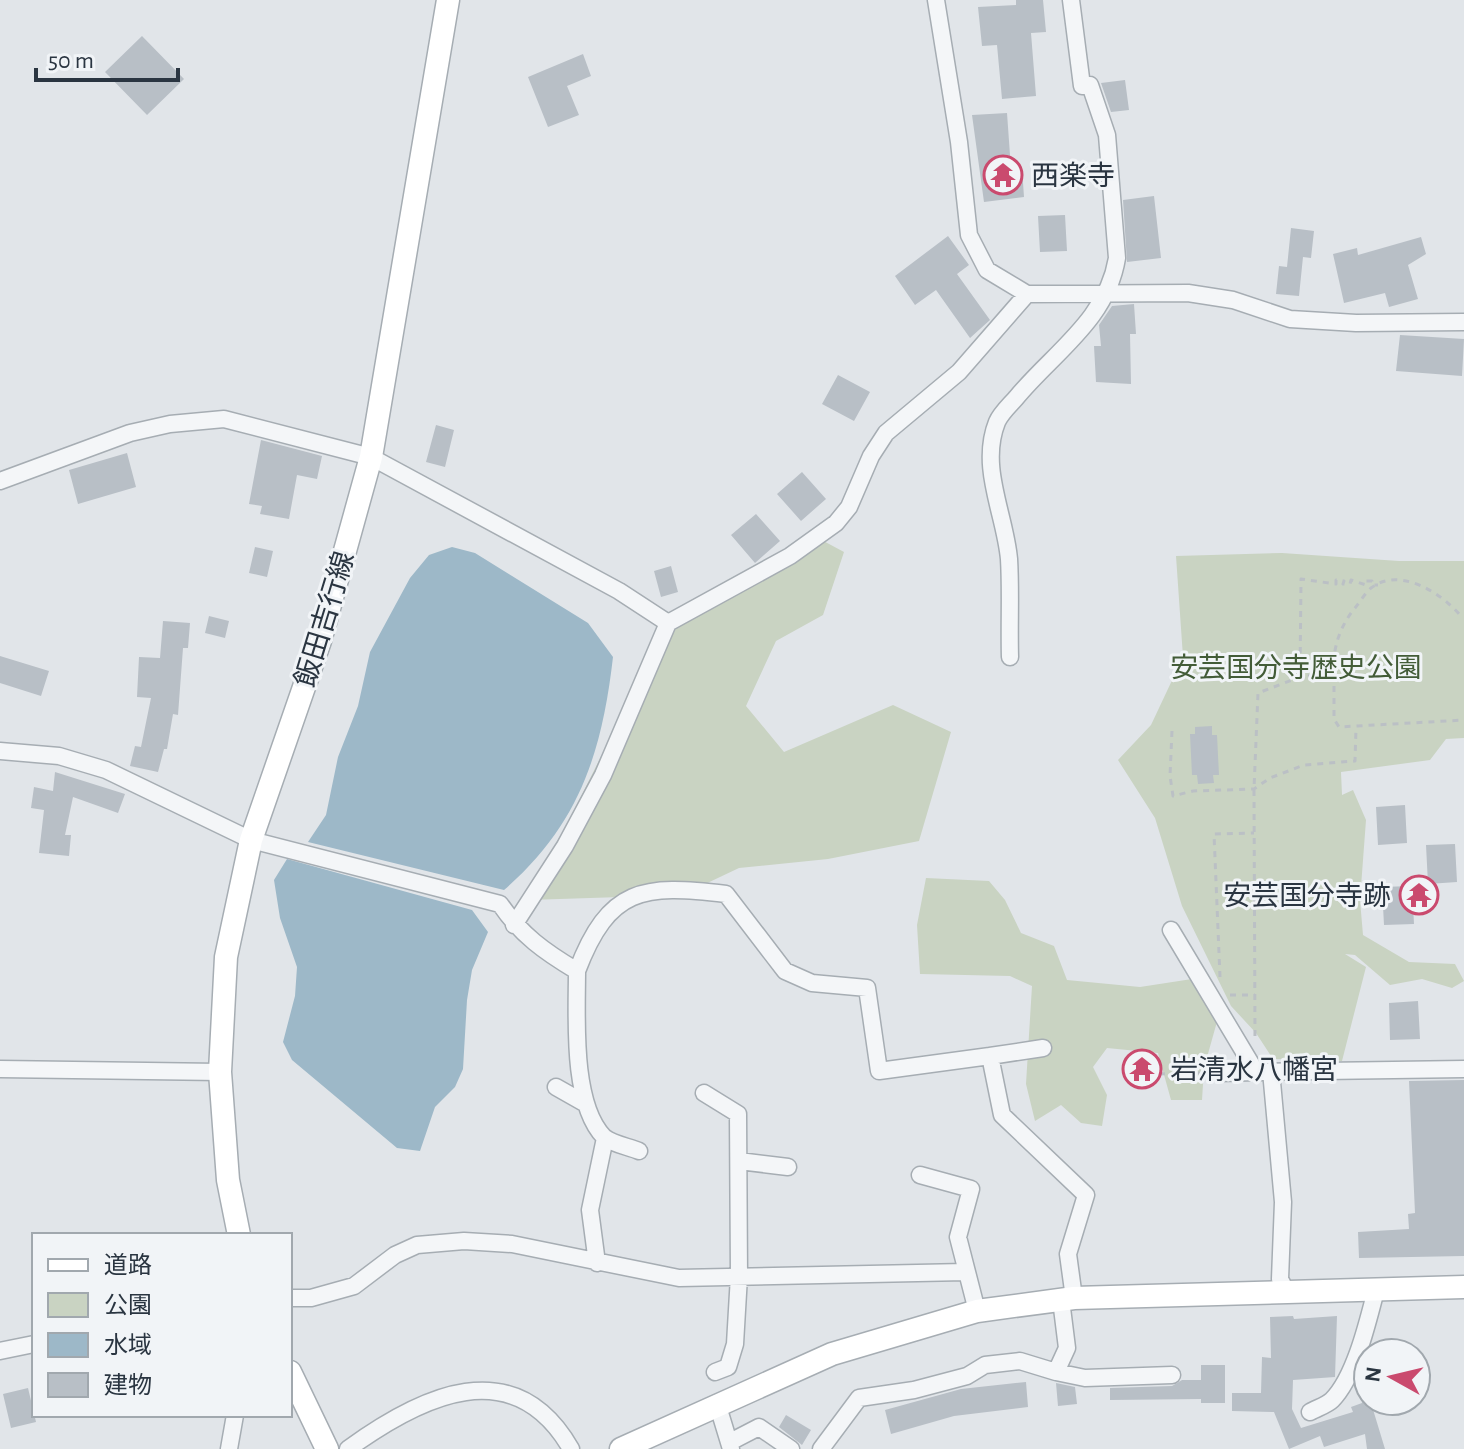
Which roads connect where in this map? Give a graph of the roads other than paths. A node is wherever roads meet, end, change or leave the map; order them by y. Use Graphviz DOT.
graph roads {
  1 [pos="448,0"];
  2 [pos="936,0"];
  3 [pos="1071,0"];
  4 [pos="1027,294"];
  5 [pos="1105,295"];
  6 [pos="1464,322"];
  7 [pos="371,457"];
  8 [pos="0,481"];
  9 [pos="668,623"];
  10 [pos="1010,657"];
  11 [pos="0,751"];
  12 [pos="251,840"];
  13 [pos="514,925"];
  14 [pos="1171,930"];
  15 [pos="577,971"];
  16 [pos="1043,1048"];
  17 [pos="990,1056"];
  18 [pos="0,1069"];
  19 [pos="1464,1069"];
  20 [pos="220,1072"];
  21 [pos="1264,1072"];
  22 [pos="1220,1073"];
  23 [pos="556,1087"];
  24 [pos="704,1093"];
  25 [pos="586,1104"];
  26 [pos="605,1138"];
  27 [pos="639,1151"];
  28 [pos="739,1161"];
  29 [pos="788,1167"];
  30 [pos="920,1175"];
  31 [pos="239,1233"];
  32 [pos="597,1263"];
  33 [pos="965,1272"];
  34 [pos="739,1276"];
  35 [pos="1464,1287"];
  36 [pos="1376,1290"];
  37 [pos="1287,1293"];
  38 [pos="292,1298"];
  39 [pos="1068,1299"];
  40 [pos="977,1311"];
  41 [pos="32,1344"];
  42 [pos="0,1351"];
  43 [pos="715,1372"];
  44 [pos="1056,1372"];
  45 [pos="1172,1375"];
  46 [pos="292,1376"];
  47 [pos="717,1403"];
  48 [pos="1310,1412"];
  49 [pos="235,1417"];
  50 [pos="730,1446"];
  51 [pos="229,1449"];
  52 [pos="327,1449"];
  53 [pos="348,1449"];
  54 [pos="571,1449"];
  55 [pos="621,1449"];
  56 [pos="791,1449"];
  57 [pos="821,1449"];
  1 -- 7 [label="main road, 飯田吉行線"];
  2 -- 4 [label="street"];
  3 -- 5 [label="street"];
  4 -- 5 [label="street"];
  4 -- 9 [label="street"];
  5 -- 6 [label="street"];
  5 -- 10 [label="street"];
  7 -- 8 [label="street"];
  7 -- 9 [label="street"];
  7 -- 12 [label="main road, 飯田吉行線"];
  9 -- 13 [label="street"];
  11 -- 12 [label="street"];
  12 -- 13 [label="street"];
  12 -- 20 [label="main road, 飯田吉行線"];
  13 -- 15 [label="street"];
  14 -- 21 [label="street"];
  15 -- 17 [label="street"];
  15 -- 25 [label="street"];
  16 -- 17 [label="street"];
  17 -- 39 [label="street"];
  18 -- 20 [label="street"];
  19 -- 21 [label="street"];
  20 -- 31 [label="main road, 飯田吉行線"];
  21 -- 22 [label="street"];
  21 -- 37 [label="street"];
  23 -- 25 [label="street"];
  24 -- 28 [label="street"];
  25 -- 26 [label="street"];
  26 -- 27 [label="street"];
  26 -- 32 [label="street"];
  28 -- 29 [label="street"];
  28 -- 34 [label="street"];
  30 -- 33 [label="street"];
  32 -- 34 [label="street"];
  32 -- 38 [label="street"];
  33 -- 34 [label="street"];
  33 -- 40 [label="street"];
  34 -- 43 [label="street"];
  35 -- 36 [label="main road"];
  36 -- 37 [label="main road"];
  36 -- 48 [label="street"];
  37 -- 39 [label="main road"];
  39 -- 40 [label="main road"];
  39 -- 44 [label="street"];
  40 -- 47 [label="main road"];
  41 -- 42 [label="street"];
  44 -- 45 [label="street"];
  44 -- 57 [label="street"];
  46 -- 52 [label="main road"];
  47 -- 50 [label="street"];
  47 -- 55 [label="main road"];
  49 -- 51 [label="street"];
  50 -- 56 [label="street"];
  53 -- 54 [label="street"];
}
